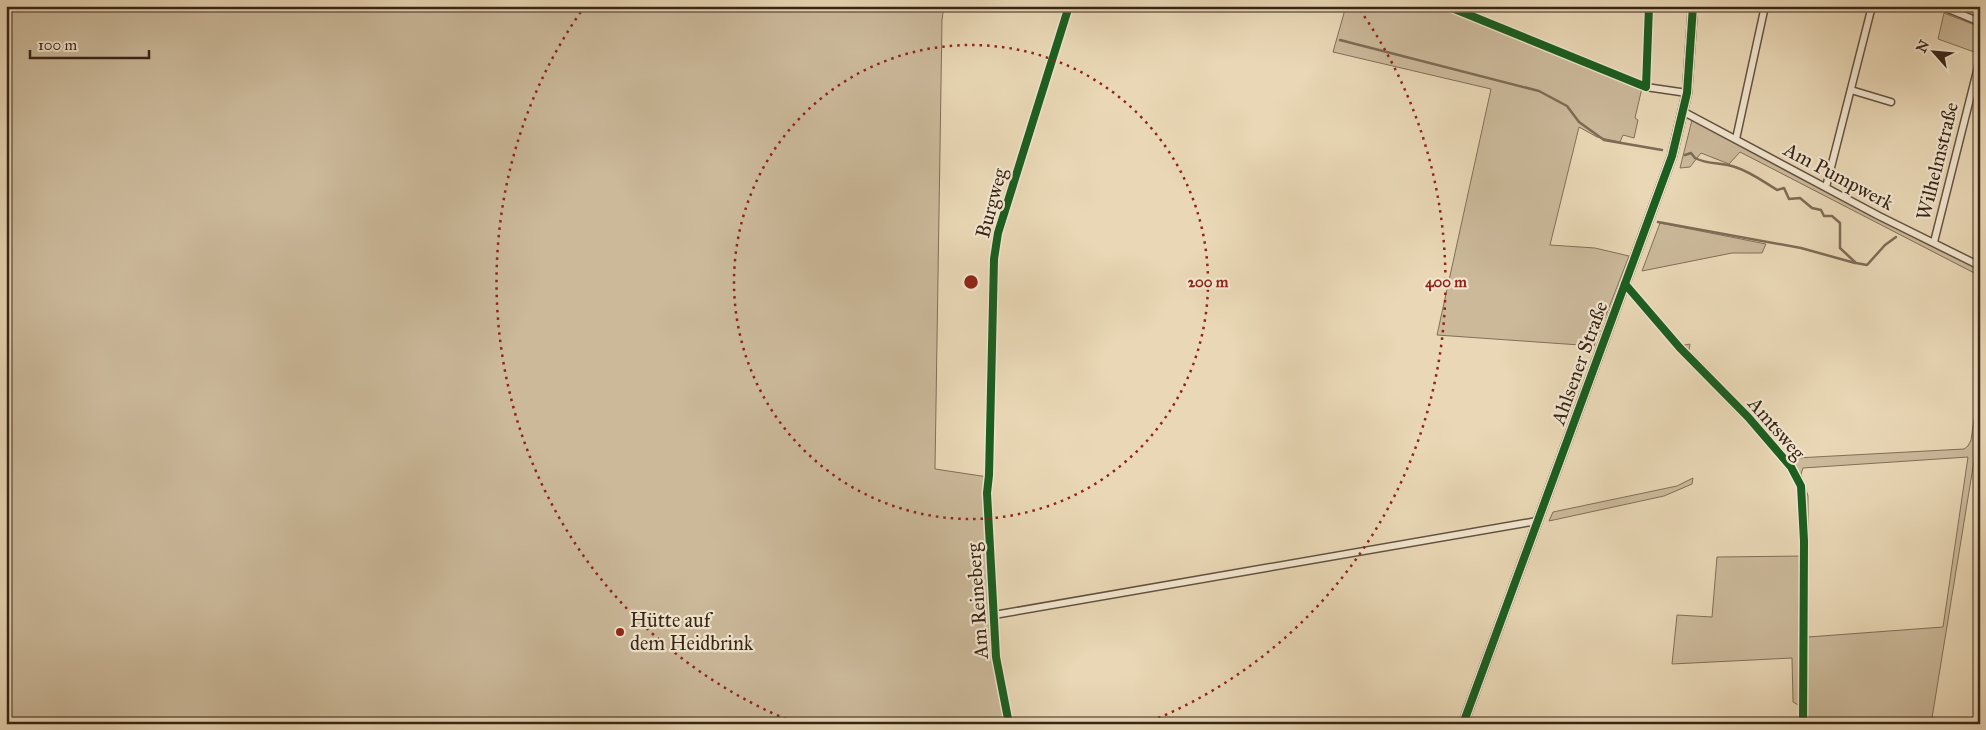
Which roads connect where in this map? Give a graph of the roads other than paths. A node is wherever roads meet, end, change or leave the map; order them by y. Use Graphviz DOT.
graph roads {
  1 [pos="1069,6"];
  2 [pos="1447,6"];
  3 [pos="1649,6"];
  4 [pos="1694,6"];
  5 [pos="1765,6"];
  6 [pos="1872,6"];
  7 [pos="1946,7"];
  8 [pos="1980,22"];
  9 [pos="1980,59"];
  10 [pos="1646,87"];
  11 [pos="1851,90"];
  12 [pos="1687,93"];
  13 [pos="1891,102"];
  14 [pos="1684,112"];
  15 [pos="1736,140"];
  16 [pos="1826,187"];
  17 [pos="1934,242"];
  18 [pos="1980,266"];
  19 [pos="1625,284"];
  20 [pos="989,475"];
  21 [pos="1537,522"];
  22 [pos="994,615"];
  23 [pos="1009,724"];
  24 [pos="1462,724"];
  25 [pos="1804,724"];
  1 -- 20 [label="street, Burgweg"];
  2 -- 10 [label="street"];
  3 -- 10 [label="street"];
  4 -- 12 [label="main road, Ahlsener Straße"];
  5 -- 15 [label="street"];
  6 -- 11 [label="street"];
  7 -- 8 [label="street"];
  9 -- 17 [label="street, Wilhelmstraße"];
  10 -- 12 [label="street"];
  11 -- 13 [label="street"];
  11 -- 16 [label="street"];
  12 -- 14 [label="main road, Ahlsener Straße"];
  14 -- 15 [label="street, Am Pumpwerk"];
  14 -- 19 [label="main road, Ahlsener Straße"];
  15 -- 16 [label="street, Am Pumpwerk"];
  16 -- 17 [label="street, Am Pumpwerk"];
  17 -- 18 [label="street, Am Pumpwerk"];
  19 -- 21 [label="main road, Ahlsener Straße"];
  19 -- 25 [label="street, Amtsweg"];
  20 -- 22 [label="street, Am Reineberg"];
  21 -- 22 [label="street"];
  21 -- 24 [label="main road, Ahlsener Straße"];
  22 -- 23 [label="street, Am Reineberg"];
}
